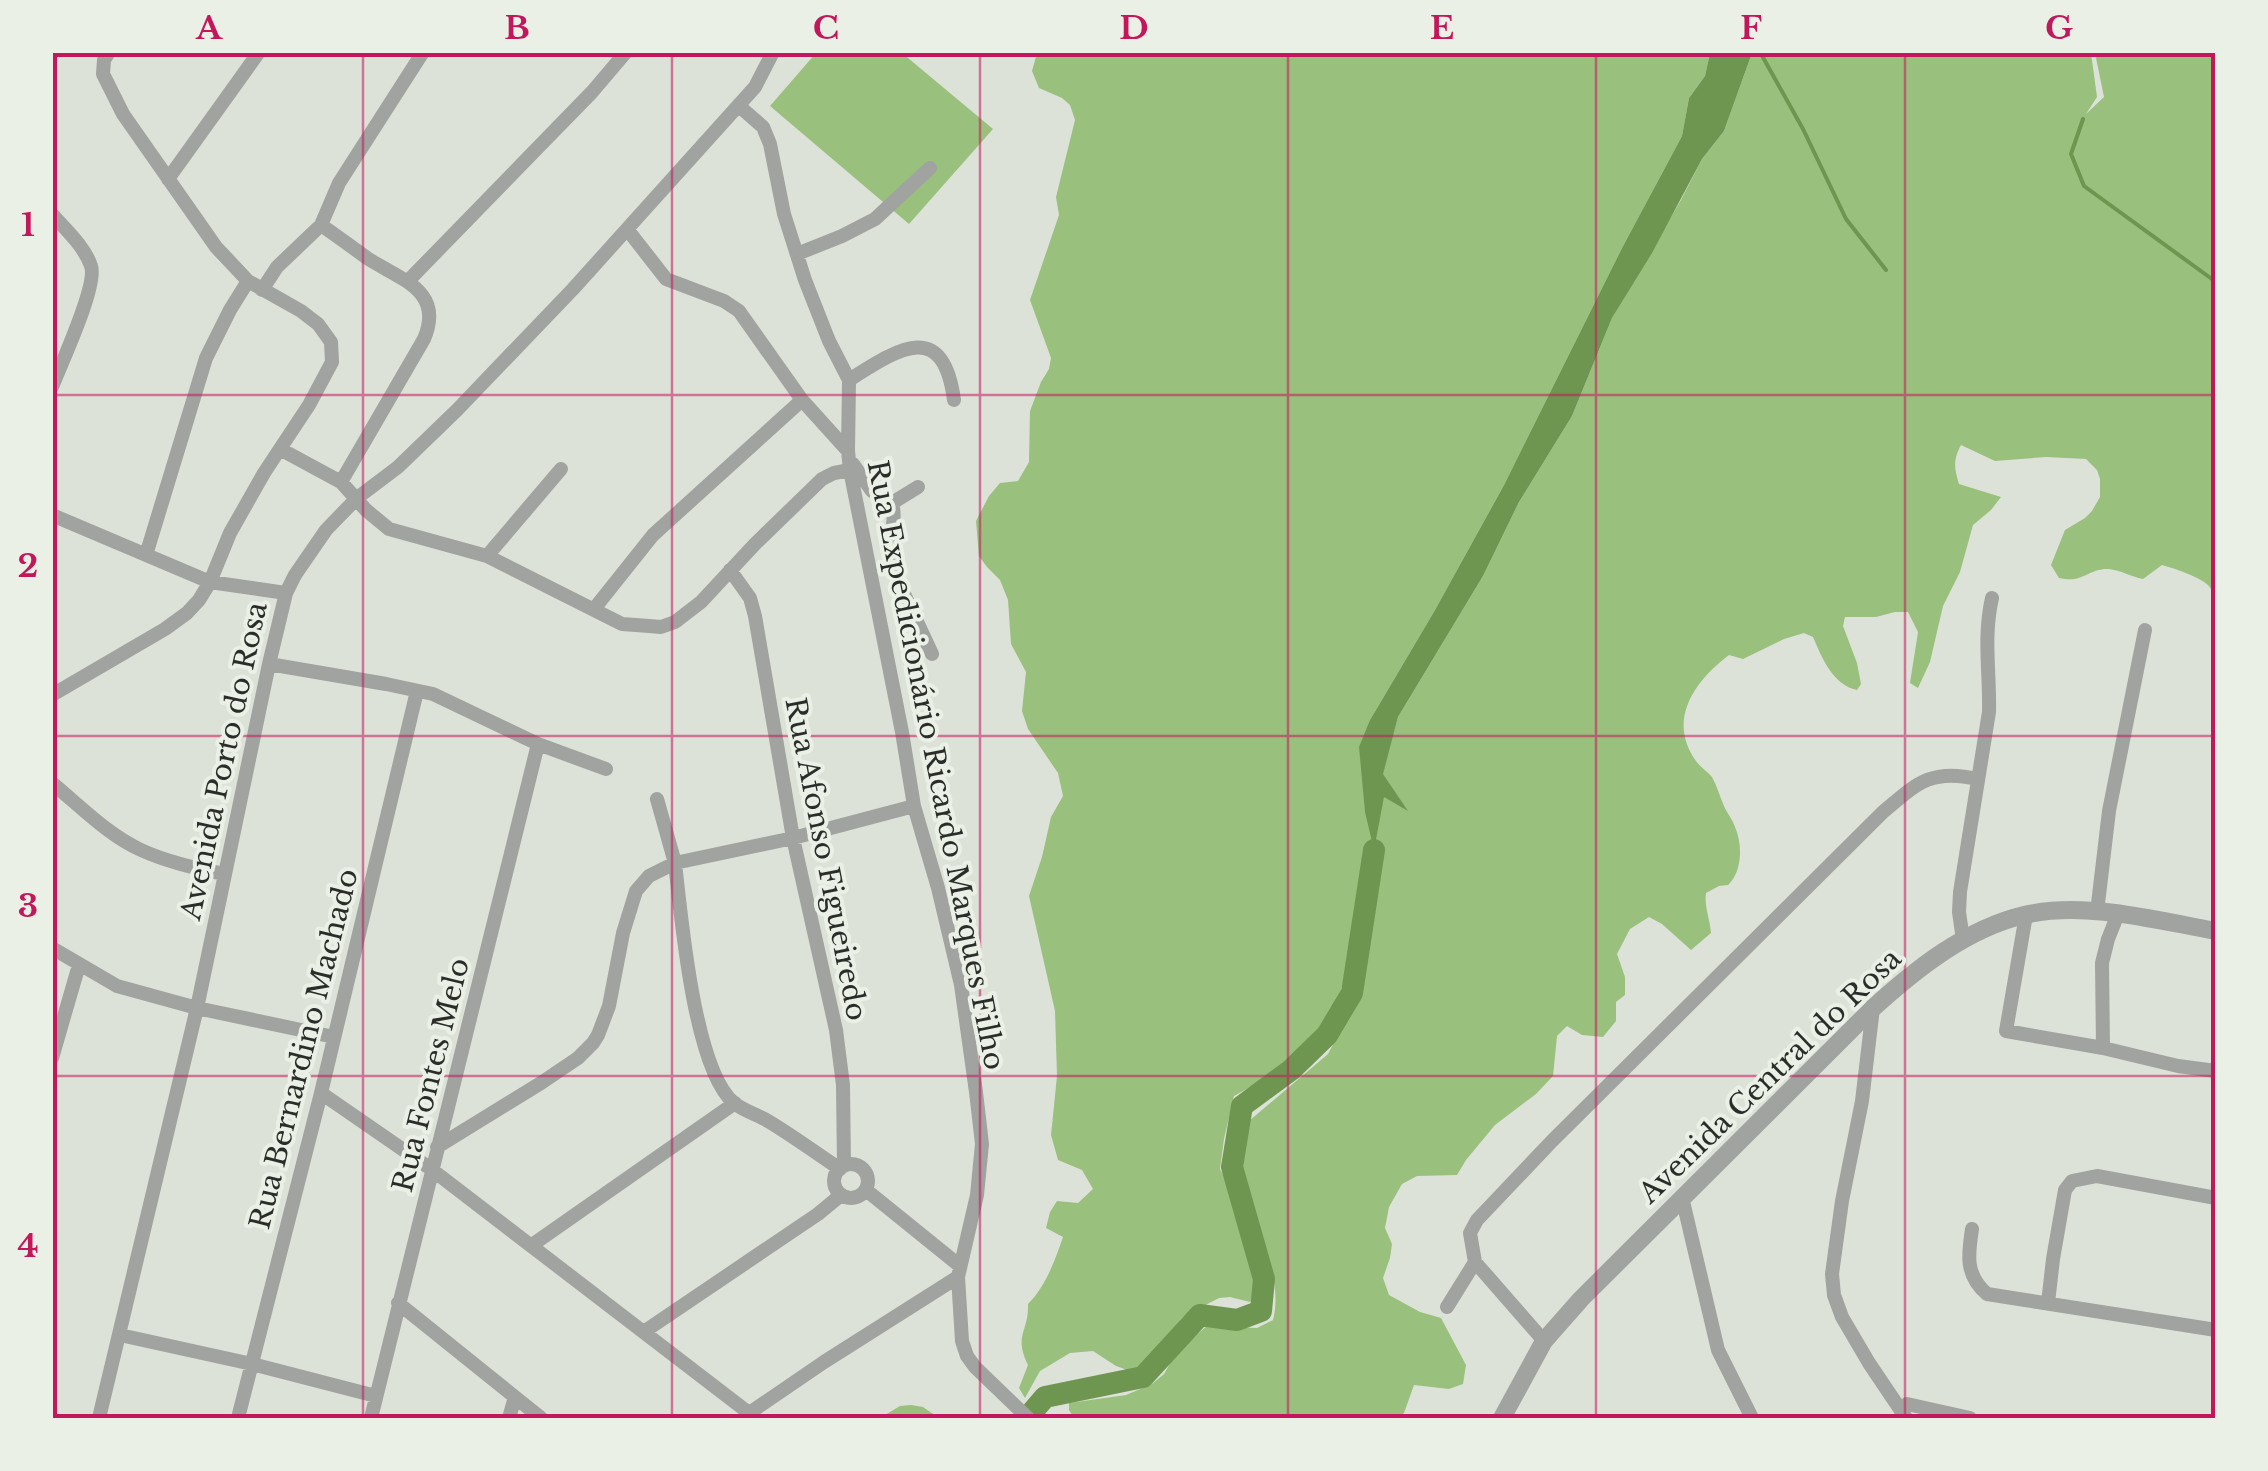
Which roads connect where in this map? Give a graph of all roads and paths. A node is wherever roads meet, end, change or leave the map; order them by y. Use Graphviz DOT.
graph roads {
  1 [pos="109,52"];
  2 [pos="260,52"];
  3 [pos="423,52"];
  4 [pos="626,52"];
  5 [pos="773,52"];
  6 [pos="739,106"];
  7 [pos="930,168"];
  8 [pos="168,179"];
  9 [pos="52,214"];
  10 [pos="321,225"];
  11 [pos="627,230"];
  12 [pos="797,254"];
  13 [pos="248,281"];
  14 [pos="408,281"];
  15 [pos="262,290"];
  16 [pos="849,380"];
  17 [pos="52,387"];
  18 [pos="802,400"];
  19 [pos="954,400"];
  20 [pos="280,449"];
  21 [pos="849,460"];
  22 [pos="561,469"];
  23 [pos="340,482"];
  24 [pos="918,487"];
  25 [pos="358,498"];
  26 [pos="892,503"];
  27 [pos="52,515"];
  28 [pos="146,555"];
  29 [pos="487,556"];
  30 [pos="730,570"];
  31 [pos="210,582"];
  32 [pos="286,593"];
  33 [pos="1992,598"];
  34 [pos="594,609"];
  35 [pos="2145,630"];
  36 [pos="932,654"];
  37 [pos="268,664"];
  38 [pos="417,691"];
  39 [pos="52,695"];
  40 [pos="538,744"];
  41 [pos="606,769"];
  42 [pos="1977,779"];
  43 [pos="52,783"];
  44 [pos="657,800"];
  45 [pos="914,806"];
  46 [pos="793,838"];
  47 [pos="675,863"];
  48 [pos="224,874"];
  49 [pos="2097,912"];
  50 [pos="2118,914"];
  51 [pos="2026,915"];
  52 [pos="2216,931"];
  53 [pos="1963,940"];
  54 [pos="52,948"];
  55 [pos="79,966"];
  56 [pos="197,1008"];
  57 [pos="1873,1008"];
  58 [pos="334,1037"];
  59 [pos="2103,1048"];
  60 [pos="52,1058"];
  61 [pos="2216,1071"];
  62 [pos="321,1093"];
  63 [pos="735,1104"];
  64 [pos="437,1147"];
  65 [pos="842,1167"];
  66 [pos="431,1169"];
  67 [pos="866,1190"];
  68 [pos="841,1195"];
  69 [pos="1682,1197"];
  70 [pos="2216,1198"];
  71 [pos="1972,1229"];
  72 [pos="532,1245"];
  73 [pos="1475,1262"];
  74 [pos="959,1271"];
  75 [pos="398,1303"];
  76 [pos="2048,1303"];
  77 [pos="1447,1308"];
  78 [pos="2216,1330"];
  79 [pos="645,1332"];
  80 [pos="120,1335"];
  81 [pos="1544,1341"];
  82 [pos="252,1364"];
  83 [pos="376,1396"];
  84 [pos="515,1397"];
  85 [pos="1906,1411"];
  86 [pos="746,1416"];
  87 [pos="99,1418"];
  88 [pos="238,1418"];
  89 [pos="371,1418"];
  90 [pos="510,1418"];
  91 [pos="541,1418"];
  92 [pos="1028,1418"];
  93 [pos="1502,1418"];
  94 [pos="1752,1418"];
  95 [pos="1970,1418"];
  1 -- 8 [label="street"];
  2 -- 8 [label="street"];
  3 -- 10 [label="street"];
  4 -- 14 [label="street"];
  5 -- 6 [label="street, Avenida Porto do Rosa"];
  6 -- 11 [label="street, Avenida Porto do Rosa"];
  6 -- 12 [label="street, Rua Expedicionário Ricardo Marques Filho"];
  7 -- 12 [label="street"];
  8 -- 13 [label="street"];
  9 -- 17 [label="street"];
  10 -- 14 [label="street"];
  10 -- 15 [label="street"];
  11 -- 18 [label="street"];
  11 -- 25 [label="street, Avenida Porto do Rosa"];
  12 -- 16 [label="street, Rua Expedicionário Ricardo Marques Filho"];
  13 -- 15 [label="street"];
  13 -- 28 [label="street"];
  14 -- 23 [label="street"];
  15 -- 20 [label="street"];
  16 -- 19 [label="street"];
  16 -- 21 [label="street, Rua Expedicionário Ricardo Marques Filho"];
  18 -- 21 [label="street"];
  18 -- 34 [label="street"];
  20 -- 23 [label="street"];
  20 -- 31 [label="street"];
  21 -- 26 [label="street"];
  21 -- 30 [label="street"];
  21 -- 45 [label="street, Rua Expedicionário Ricardo Marques Filho"];
  22 -- 29 [label="street"];
  23 -- 25 [label="street"];
  24 -- 26 [label="street"];
  25 -- 29 [label="street"];
  25 -- 32 [label="street, Avenida Porto do Rosa"];
  26 -- 36 [label="street"];
  27 -- 28 [label="street"];
  28 -- 31 [label="street"];
  29 -- 34 [label="street"];
  30 -- 34 [label="street"];
  30 -- 46 [label="street, Rua Afonso Figueiredo"];
  31 -- 32 [label="street"];
  31 -- 39 [label="street"];
  32 -- 37 [label="street, Avenida Porto do Rosa"];
  33 -- 42 [label="street"];
  35 -- 49 [label="street"];
  37 -- 38 [label="street"];
  37 -- 48 [label="street, Avenida Porto do Rosa"];
  38 -- 40 [label="street"];
  38 -- 58 [label="street, Rua Bernardino Machado"];
  40 -- 41 [label="street"];
  40 -- 64 [label="street, Rua Fontes Melo"];
  42 -- 53 [label="street"];
  42 -- 73 [label="street"];
  43 -- 48 [label="street"];
  44 -- 47 [label="street"];
  45 -- 46 [label="street"];
  45 -- 74 [label="street, Rua Expedicionário Ricardo Marques Filho"];
  46 -- 47 [label="street"];
  46 -- 65 [label="street, Rua Afonso Figueiredo"];
  47 -- 63 [label="street"];
  47 -- 64 [label="street"];
  48 -- 56 [label="street, Avenida Porto do Rosa"];
  49 -- 50 [label="street, Avenida Central do Rosa"];
  49 -- 51 [label="street, Avenida Central do Rosa"];
  50 -- 52 [label="street, Avenida Central do Rosa"];
  50 -- 59 [label="street"];
  51 -- 53 [label="street, Avenida Central do Rosa"];
  51 -- 59 [label="street"];
  53 -- 57 [label="street, Avenida Central do Rosa"];
  54 -- 55 [label="street"];
  55 -- 56 [label="street"];
  55 -- 60 [label="street"];
  56 -- 58 [label="street"];
  56 -- 80 [label="street, Avenida Porto do Rosa"];
  57 -- 69 [label="street, Avenida Central do Rosa"];
  57 -- 85 [label="street"];
  58 -- 62 [label="street, Rua Bernardino Machado"];
  59 -- 61 [label="street"];
  62 -- 66 [label="street"];
  62 -- 82 [label="street, Rua Bernardino Machado"];
  63 -- 65 [label="street"];
  63 -- 72 [label="street"];
  64 -- 66 [label="street, Rua Fontes Melo"];
  65 -- 67 [label="street"];
  65 -- 68 [label="street"];
  66 -- 72 [label="street"];
  66 -- 75 [label="street, Rua Fontes Melo"];
  67 -- 68 [label="street"];
  67 -- 74 [label="street"];
  68 -- 79 [label="street"];
  69 -- 81 [label="street, Avenida Central do Rosa"];
  69 -- 94 [label="street"];
  70 -- 76 [label="street"];
  71 -- 76 [label="street"];
  72 -- 79 [label="street"];
  73 -- 77 [label="street"];
  73 -- 81 [label="street"];
  74 -- 86 [label="street"];
  74 -- 92 [label="street, Rua Expedicionário Ricardo Marques Filho"];
  75 -- 83 [label="street, Rua Fontes Melo"];
  75 -- 84 [label="street"];
  76 -- 78 [label="street"];
  79 -- 86 [label="street"];
  80 -- 82 [label="street"];
  80 -- 87 [label="street, Avenida Porto do Rosa"];
  81 -- 93 [label="street, Avenida Central do Rosa"];
  82 -- 83 [label="street"];
  82 -- 88 [label="street, Rua Bernardino Machado"];
  83 -- 89 [label="street, Rua Fontes Melo"];
  84 -- 90 [label="street"];
  84 -- 91 [label="street"];
  85 -- 95 [label="street"];
}
